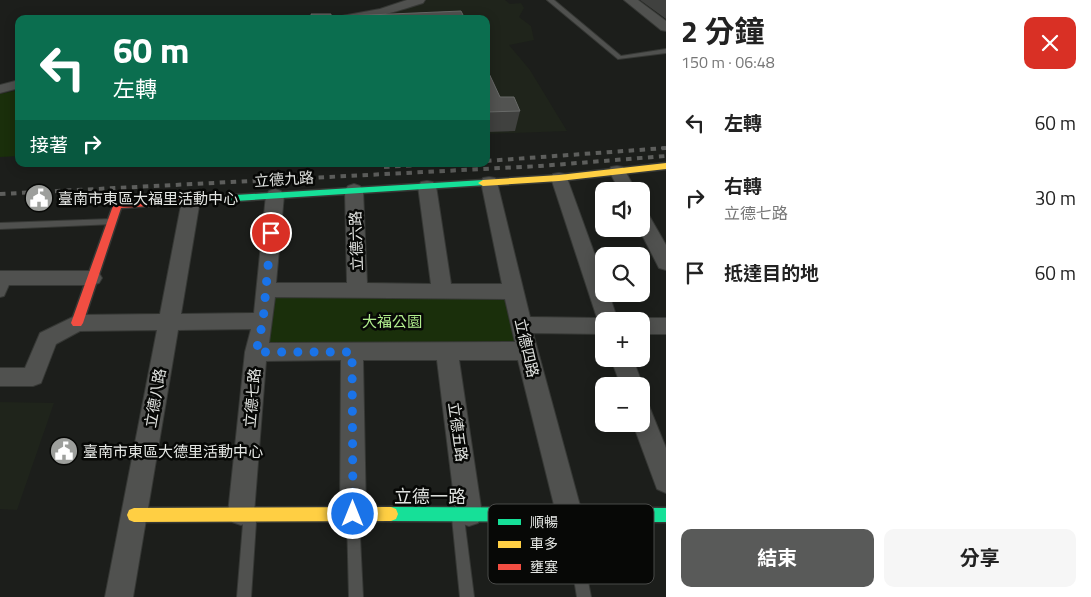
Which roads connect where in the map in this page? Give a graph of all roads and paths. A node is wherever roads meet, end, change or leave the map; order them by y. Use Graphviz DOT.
graph roads {
  1 [pos="419,0"];
  2 [pos="550,0"];
  3 [pos="630,0"];
  4 [pos="367,15"];
  5 [pos="666,26"];
  6 [pos="666,51"];
  7 [pos="15,85"];
  8 [pos="0,89"];
  9 [pos="666,166"];
  10 [pos="617,171"];
  11 [pos="559,178"];
  12 [pos="490,182"];
  13 [pos="623,182"];
  14 [pos="427,186"];
  15 [pos="354,190"];
  16 [pos="275,195"];
  17 [pos="191,200"];
  18 [pos="111,222"];
  19 [pos="0,226"];
  20 [pos="650,233"];
  21 [pos="666,263"];
  22 [pos="92,278"];
  23 [pos="2,283"];
  24 [pos="266,290"];
  25 [pos="357,291"];
  26 [pos="442,291"];
  27 [pos="514,292"];
  28 [pos="605,312"];
  29 [pos="263,321"];
  30 [pos="76,322"];
  31 [pos="168,322"];
  32 [pos="522,325"];
  33 [pos="595,326"];
  34 [pos="650,326"];
  35 [pos="666,326"];
  36 [pos="527,350"];
  37 [pos="447,351"];
  38 [pos="256,352"];
  39 [pos="352,352"];
  40 [pos="0,377"];
  41 [pos="648,432"];
  42 [pos="666,481"];
  43 [pos="567,504"];
  44 [pos="241,513"];
  45 [pos="353,514"];
  46 [pos="463,514"];
  47 [pos="488,514"];
  48 [pos="134,515"];
  49 [pos="582,584"];
  50 [pos="119,597"];
  51 [pos="244,597"];
  52 [pos="356,597"];
  53 [pos="467,597"];
  54 [pos="584,597"];
  1 -- 4 [label="street"];
  2 -- 6 [label="lane"];
  3 -- 5 [label="street"];
  7 -- 8 [label="street"];
  9 -- 10 [label="street, 立德九路"];
  10 -- 11 [label="street, 立德九路"];
  10 -- 13 [label="street"];
  11 -- 12 [label="street, 立德九路"];
  11 -- 28 [label="street"];
  12 -- 14 [label="street, 立德九路"];
  12 -- 27 [label="street, 立德四路"];
  14 -- 15 [label="street, 立德九路"];
  14 -- 26 [label="street"];
  15 -- 16 [label="street, 立德九路"];
  15 -- 25 [label="street, 立德六路"];
  16 -- 17 [label="street, 立德九路"];
  16 -- 24 [label="street, 立德七路"];
  17 -- 18 [label="street, 立德九路"];
  17 -- 31 [label="street, 立德八路"];
  18 -- 19 [label="lane"];
  18 -- 22 [label="street, 立德九路"];
  20 -- 21 [label="street"];
  22 -- 23 [label="street"];
  22 -- 30 [label="street, 立德九路"];
  24 -- 25 [label="street"];
  24 -- 29 [label="street, 立德七路"];
  25 -- 26 [label="street"];
  26 -- 27 [label="street"];
  27 -- 32 [label="street, 立德四路"];
  29 -- 31 [label="street"];
  29 -- 38 [label="street, 立德七路"];
  30 -- 31 [label="street"];
  30 -- 40 [label="street"];
  31 -- 48 [label="street, 立德八路"];
  32 -- 33 [label="street"];
  32 -- 36 [label="street, 立德四路"];
  34 -- 35 [label="street"];
  36 -- 37 [label="street"];
  36 -- 43 [label="street, 立德四路"];
  37 -- 39 [label="street"];
  37 -- 46 [label="street, 立德五路"];
  38 -- 39 [label="street"];
  38 -- 44 [label="street, 立德七路"];
  39 -- 45 [label="street"];
  41 -- 42 [label="street"];
  44 -- 45 [label="street, 立德一路"];
  44 -- 48 [label="street, 立德一路"];
  44 -- 51 [label="lane"];
  45 -- 46 [label="street, 立德一路"];
  45 -- 52 [label="lane"];
  46 -- 47 [label="street, 立德一路"];
  46 -- 53 [label="lane"];
  48 -- 50 [label="street, 立德八路"];
  49 -- 54 [label="lane"];
}
